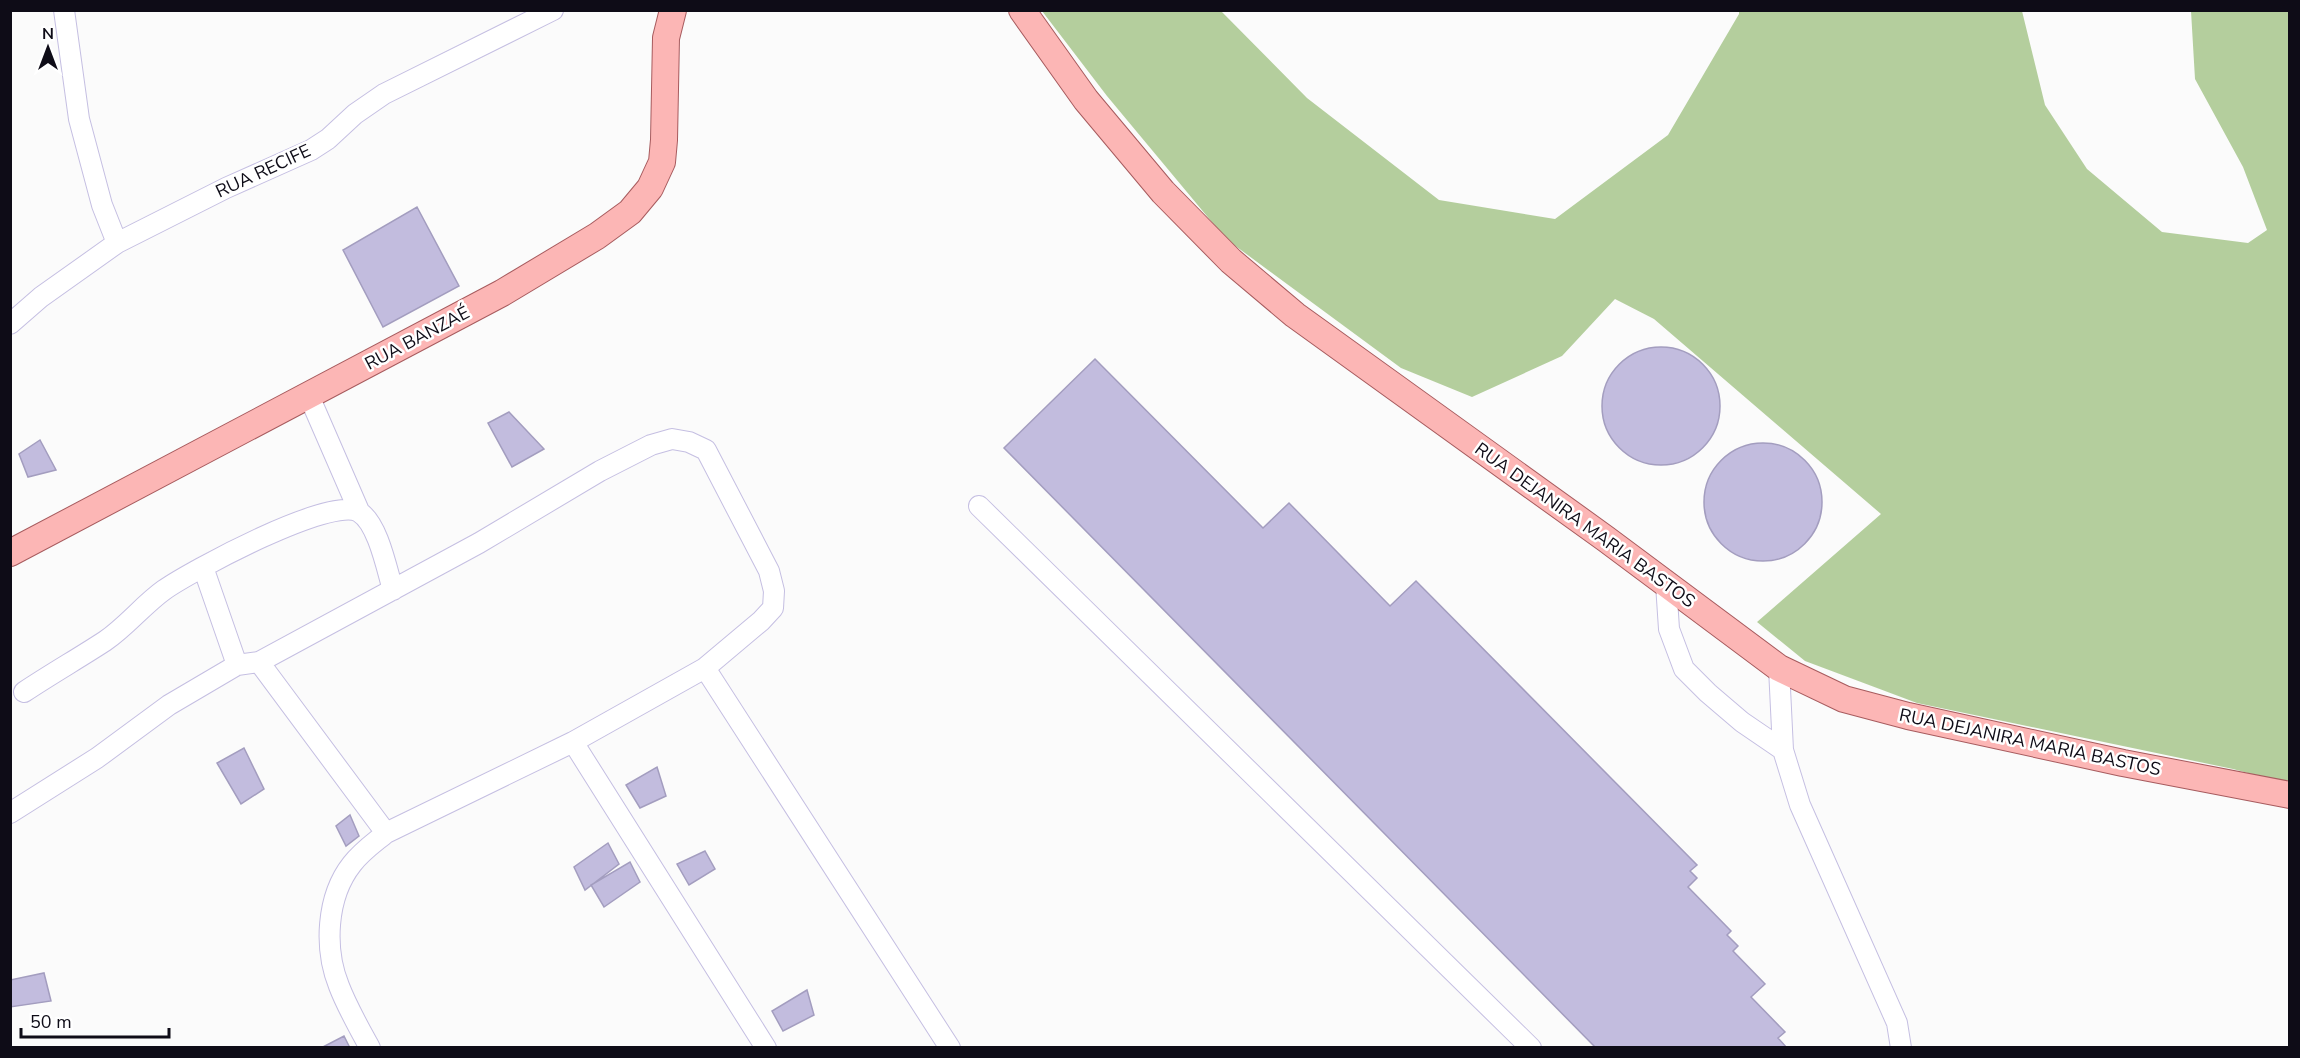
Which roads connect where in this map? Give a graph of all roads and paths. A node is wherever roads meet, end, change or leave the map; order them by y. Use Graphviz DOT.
graph roads {
  1 [pos="64,10"];
  2 [pos="553,10"];
  3 [pos="673,10"];
  4 [pos="1022,10"];
  5 [pos="117,243"];
  6 [pos="10,324"];
  7 [pos="309,396"];
  8 [pos="979,506"];
  9 [pos="359,511"];
  10 [pos="10,554"];
  11 [pos="203,567"];
  12 [pos="1666,584"];
  13 [pos="393,590"];
  14 [pos="259,662"];
  15 [pos="237,665"];
  16 [pos="705,668"];
  17 [pos="1779,668"];
  18 [pos="24,692"];
  19 [pos="573,742"];
  20 [pos="1783,750"];
  21 [pos="2289,795"];
  22 [pos="10,813"];
  23 [pos="386,833"];
  24 [pos="1520,1044"];
  25 [pos="370,1047"];
  26 [pos="766,1047"];
  27 [pos="950,1047"];
  28 [pos="1901,1047"];
  1 -- 5 [label="street"];
  2 -- 5 [label="street, RUA RECIFE"];
  3 -- 7 [label="main road, RUA BANZAÉ"];
  4 -- 12 [label="main road, RUA DEJANIRA MARIA BASTOS"];
  5 -- 6 [label="street, RUA RECIFE"];
  7 -- 9 [label="street"];
  7 -- 10 [label="main road, RUA BANZAÉ"];
  8 -- 24 [label="street"];
  9 -- 11 [label="street"];
  9 -- 13 [label="street"];
  11 -- 15 [label="street"];
  11 -- 18 [label="street"];
  12 -- 17 [label="main road, RUA DEJANIRA MARIA BASTOS"];
  12 -- 20 [label="street"];
  13 -- 14 [label="street"];
  13 -- 16 [label="street"];
  14 -- 15 [label="street"];
  14 -- 23 [label="street"];
  15 -- 22 [label="street"];
  16 -- 19 [label="street"];
  16 -- 27 [label="street"];
  17 -- 20 [label="street"];
  17 -- 21 [label="main road, RUA DEJANIRA MARIA BASTOS"];
  19 -- 23 [label="street"];
  19 -- 26 [label="street"];
  20 -- 28 [label="street"];
  23 -- 25 [label="street"];
}
